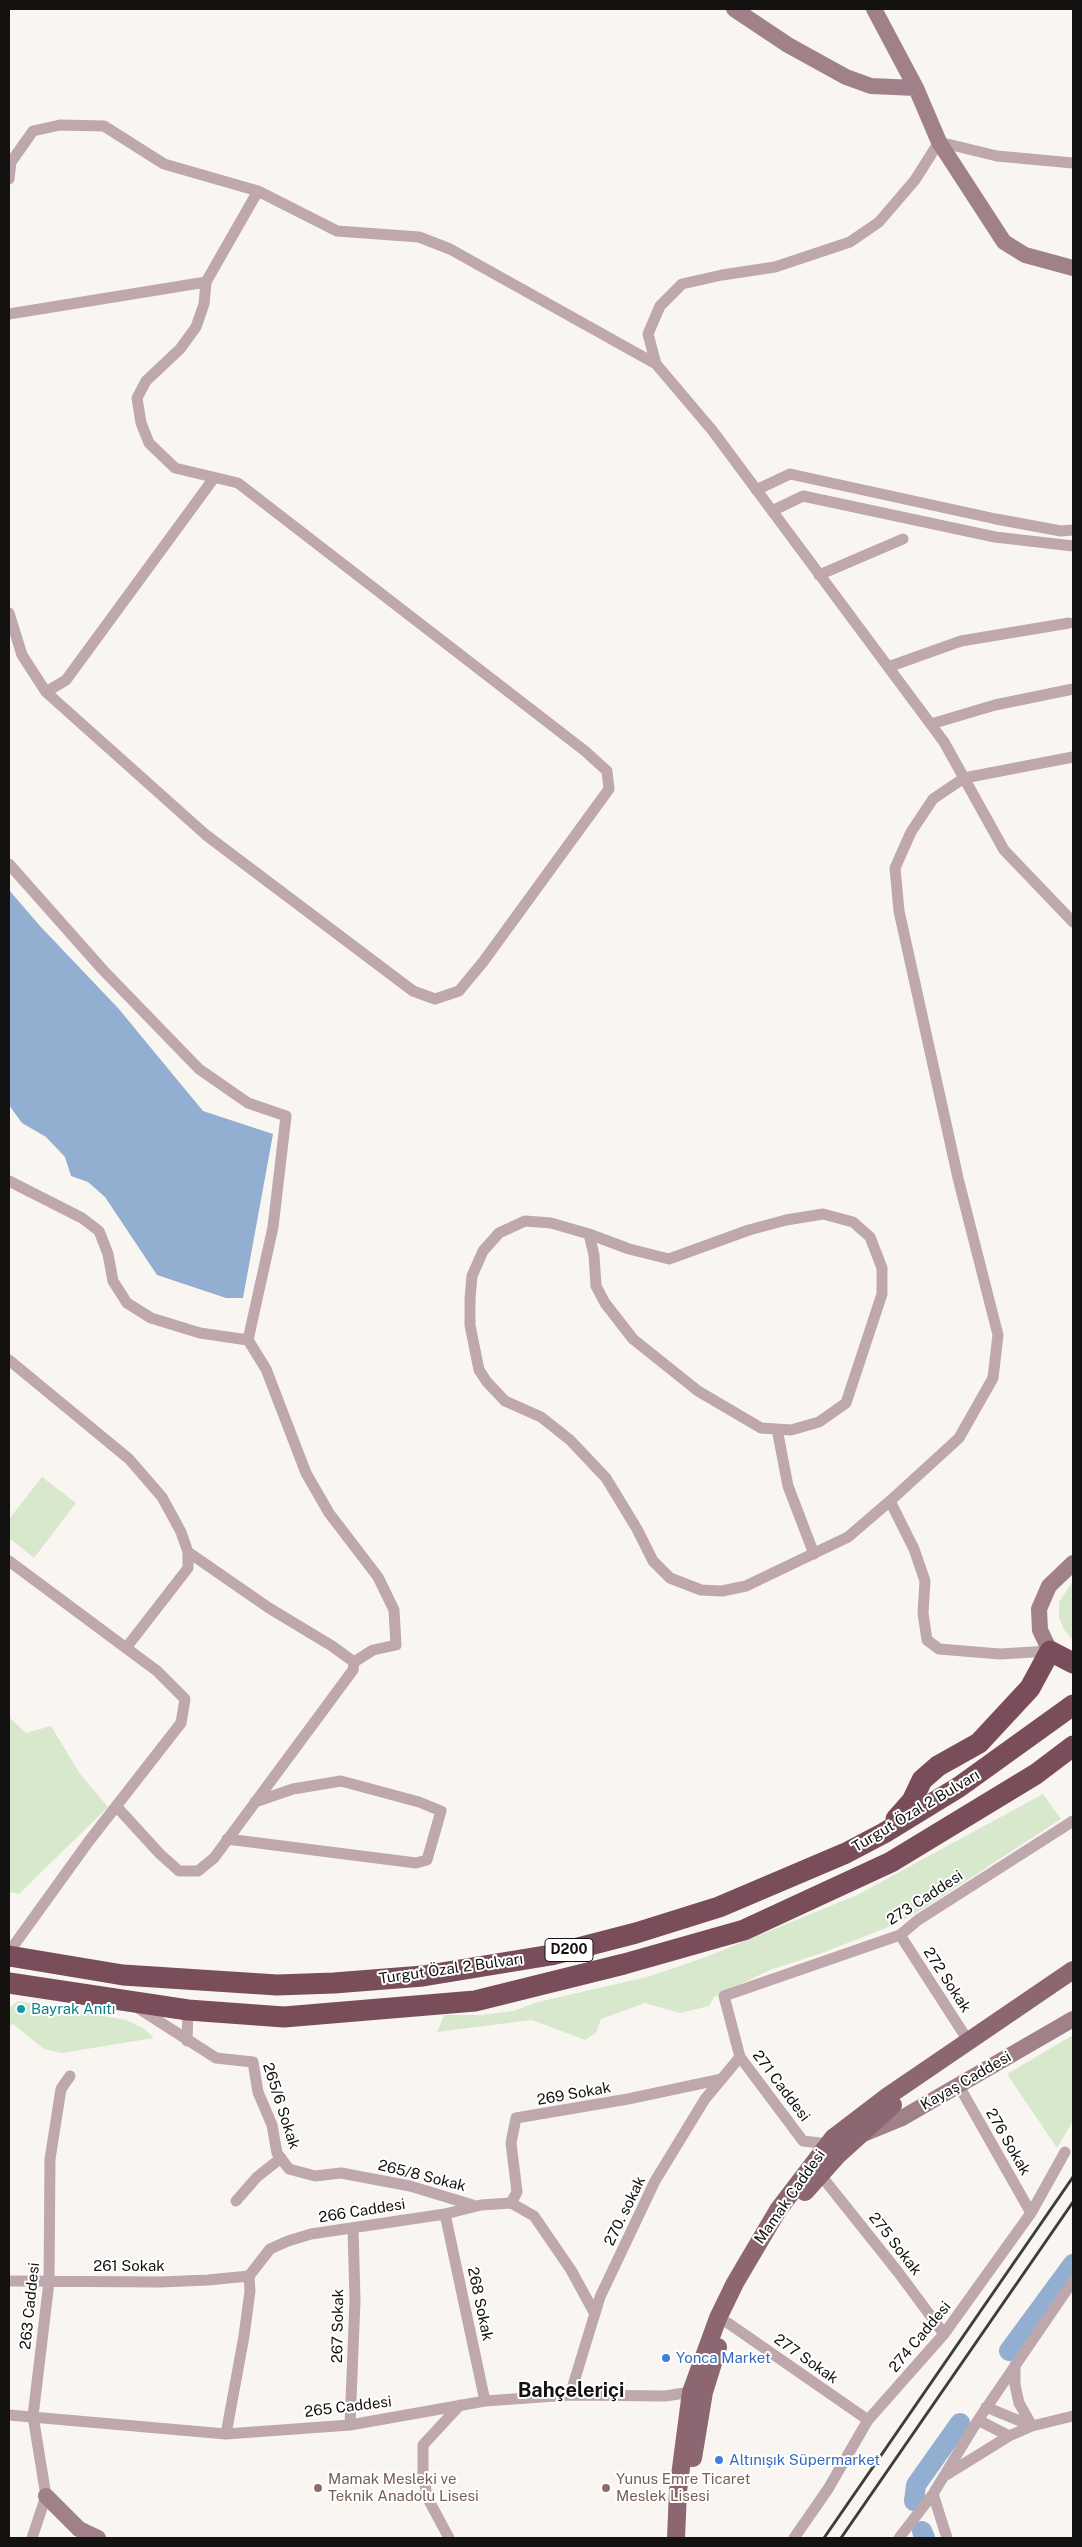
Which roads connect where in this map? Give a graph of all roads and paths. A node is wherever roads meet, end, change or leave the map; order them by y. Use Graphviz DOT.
graph roads {
  1 [pos="734,9"];
  2 [pos="874,9"];
  3 [pos="916,88"];
  4 [pos="939,142"];
  5 [pos="1073,163"];
  6 [pos="9,179"];
  7 [pos="258,191"];
  8 [pos="1073,268"];
  9 [pos="206,282"];
  10 [pos="9,314"];
  11 [pos="656,364"];
  12 [pos="214,478"];
  13 [pos="756,490"];
  14 [pos="772,511"];
  15 [pos="1073,530"];
  16 [pos="903,539"];
  17 [pos="1073,546"];
  18 [pos="819,575"];
  19 [pos="9,612"];
  20 [pos="1069,623"];
  21 [pos="888,667"];
  22 [pos="1073,689"];
  23 [pos="46,692"];
  24 [pos="930,724"];
  25 [pos="1073,757"];
  26 [pos="964,778"];
  27 [pos="9,864"];
  28 [pos="1073,922"];
  29 [pos="9,1181"];
  30 [pos="589,1234"];
  31 [pos="248,1340"];
  32 [pos="9,1360"];
  33 [pos="777,1429"];
  34 [pos="890,1501"];
  35 [pos="188,1552"];
  36 [pos="814,1554"];
  37 [pos="9,1562"];
  38 [pos="1071,1562"];
  39 [pos="126,1648"];
  40 [pos="1050,1651"];
  41 [pos="354,1662"];
  42 [pos="1073,1663"];
  43 [pos="1073,1705"];
  44 [pos="1073,1746"];
  45 [pos="255,1802"];
  46 [pos="116,1806"];
  47 [pos="1073,1821"];
  48 [pos="884,1832"];
  49 [pos="228,1840"];
  50 [pos="900,1935"];
  51 [pos="9,1952"];
  52 [pos="9,1956"];
  53 [pos="1073,1970"];
  54 [pos="1073,1982"];
  55 [pos="9,1983"];
  56 [pos="724,1996"];
  57 [pos="126,2000"];
  58 [pos="188,2010"];
  59 [pos="1073,2019"];
  60 [pos="187,2040"];
  61 [pos="969,2042"];
  62 [pos="740,2058"];
  63 [pos="70,2076"];
  64 [pos="722,2079"];
  65 [pos="959,2086"];
  66 [pos="851,2133"];
  67 [pos="833,2149"];
  68 [pos="1064,2152"];
  69 [pos="281,2158"];
  70 [pos="820,2173"];
  71 [pos="359,2176"];
  72 [pos="236,2201"];
  73 [pos="511,2203"];
  74 [pos="477,2206"];
  75 [pos="1031,2213"];
  76 [pos="445,2214"];
  77 [pos="353,2228"];
  78 [pos="249,2276"];
  79 [pos="9,2281"];
  80 [pos="1073,2281"];
  81 [pos="49,2282"];
  82 [pos="595,2314"];
  83 [pos="728,2323"];
  84 [pos="944,2334"];
  85 [pos="1015,2365"];
  86 [pos="690,2392"];
  87 [pos="570,2395"];
  88 [pos="485,2400"];
  89 [pos="460,2405"];
  90 [pos="986,2407"];
  91 [pos="9,2415"];
  92 [pos="33,2416"];
  93 [pos="1073,2416"];
  94 [pos="868,2420"];
  95 [pos="978,2420"];
  96 [pos="350,2425"];
  97 [pos="1032,2426"];
  98 [pos="226,2434"];
  99 [pos="1009,2436"];
  100 [pos="944,2476"];
  101 [pos="933,2494"];
  102 [pos="46,2496"];
  103 [pos="32,2538"];
  104 [pos="98,2538"];
  105 [pos="449,2538"];
  106 [pos="676,2538"];
  107 [pos="686,2538"];
  108 [pos="794,2538"];
  109 [pos="899,2538"];
  110 [pos="947,2538"];
  1 -- 3 [label="street"];
  2 -- 3 [label="street"];
  3 -- 4 [label="street"];
  4 -- 5 [label="street"];
  4 -- 8 [label="street"];
  4 -- 11 [label="street"];
  6 -- 7 [label="street"];
  7 -- 9 [label="street"];
  7 -- 11 [label="street"];
  9 -- 10 [label="street"];
  9 -- 12 [label="street"];
  11 -- 13 [label="street"];
  12 -- 23 [label="street"];
  12 -- 23 [label="street"];
  13 -- 14 [label="street"];
  13 -- 15 [label="street"];
  14 -- 17 [label="street"];
  14 -- 18 [label="street"];
  16 -- 18 [label="street"];
  18 -- 21 [label="street"];
  19 -- 23 [label="street"];
  20 -- 21 [label="street"];
  21 -- 24 [label="street"];
  22 -- 24 [label="street"];
  24 -- 26 [label="street"];
  25 -- 26 [label="street"];
  26 -- 28 [label="street"];
  26 -- 34 [label="street"];
  27 -- 31 [label="street"];
  29 -- 31 [label="street"];
  30 -- 33 [label="street"];
  30 -- 33 [label="street"];
  30 -- 36 [label="street"];
  31 -- 41 [label="street"];
  32 -- 35 [label="street"];
  33 -- 36 [label="street"];
  34 -- 36 [label="street"];
  34 -- 40 [label="street"];
  35 -- 39 [label="street"];
  35 -- 41 [label="street"];
  37 -- 39 [label="street"];
  38 -- 40 [label="street"];
  39 -- 46 [label="street"];
  40 -- 42 [label="highway"];
  40 -- 48 [label="highway"];
  41 -- 45 [label="street"];
  43 -- 48 [label="highway, Turgut Özal 2 Bulvarı / D200"];
  44 -- 58 [label="highway, Turgut Özal 2 Bulvarı / D200"];
  45 -- 49 [label="street"];
  45 -- 49 [label="street"];
  46 -- 49 [label="street"];
  46 -- 51 [label="street"];
  47 -- 50 [label="street, 273 Caddesi"];
  48 -- 52 [label="highway, Turgut Özal 2 Bulvarı / D200"];
  50 -- 56 [label="street, 273 Caddesi"];
  50 -- 61 [label="street, 272 Sokak"];
  53 -- 61 [label="main road, Mamak Caddesi"];
  54 -- 66 [label="main road, Mamak Caddesi"];
  55 -- 57 [label="highway, Turgut Özal 2 Bulvarı / D200"];
  56 -- 62 [label="street, 271 Caddesi"];
  57 -- 58 [label="highway, Turgut Özal 2 Bulvarı / D200"];
  57 -- 60 [label="street, 265/6 Sokak"];
  58 -- 60 [label="street"];
  59 -- 65 [label="street, Kayaş Caddesi"];
  60 -- 69 [label="street, 265/6 Sokak"];
  61 -- 66 [label="main road, Mamak Caddesi"];
  62 -- 64 [label="street, 270. sokak"];
  62 -- 67 [label="street, 271 Caddesi"];
  63 -- 81 [label="street, 263 Caddesi"];
  64 -- 73 [label="street, 269 Sokak"];
  64 -- 82 [label="street, 270. sokak"];
  65 -- 66 [label="street, Kayaş Caddesi"];
  65 -- 75 [label="street, 276 Sokak"];
  66 -- 67 [label="main road, Mamak Caddesi"];
  67 -- 70 [label="main road, Mamak Caddesi"];
  67 -- 86 [label="main road, Mamak Caddesi"];
  68 -- 75 [label="street, 274 Caddesi"];
  69 -- 71 [label="street, 265/6 Sokak"];
  69 -- 72 [label="street"];
  70 -- 83 [label="main road, Mamak Caddesi"];
  70 -- 84 [label="street, 275 Sokak"];
  71 -- 74 [label="street, 265/8 Sokak"];
  73 -- 74 [label="street, 266 Caddesi"];
  73 -- 82 [label="street"];
  74 -- 76 [label="street, 266 Caddesi"];
  75 -- 84 [label="street, 274 Caddesi"];
  76 -- 77 [label="street, 266 Caddesi"];
  76 -- 88 [label="street, 268 Sokak"];
  77 -- 78 [label="street, 266 Caddesi"];
  77 -- 96 [label="street, 267 Sokak"];
  78 -- 81 [label="street, 261 Sokak"];
  78 -- 98 [label="street"];
  79 -- 81 [label="street, 261 Sokak"];
  80 -- 85 [label="street"];
  81 -- 92 [label="street, 263 Caddesi"];
  82 -- 87 [label="street, 270. sokak"];
  83 -- 94 [label="street, 277 Sokak"];
  83 -- 107 [label="main road, Mamak Caddesi"];
  84 -- 94 [label="street, 274 Caddesi"];
  85 -- 90 [label="street"];
  85 -- 97 [label="street"];
  86 -- 87 [label="street, 265 Caddesi"];
  86 -- 106 [label="main road, Mamak Caddesi"];
  87 -- 88 [label="street, 265 Caddesi"];
  88 -- 89 [label="street, 265 Caddesi"];
  89 -- 96 [label="street, 265 Caddesi"];
  89 -- 105 [label="street"];
  90 -- 95 [label="street"];
  90 -- 97 [label="street"];
  91 -- 92 [label="street, 265 Caddesi"];
  92 -- 98 [label="street, 265 Caddesi"];
  92 -- 102 [label="street, 263 Caddesi"];
  93 -- 97 [label="street"];
  94 -- 108 [label="street, 274 Caddesi"];
  95 -- 99 [label="street"];
  95 -- 100 [label="street"];
  96 -- 98 [label="street, 265 Caddesi"];
  97 -- 99 [label="street"];
  99 -- 100 [label="street"];
  100 -- 101 [label="street"];
  101 -- 109 [label="street"];
  101 -- 110 [label="street"];
  102 -- 103 [label="street, 263 Caddesi"];
  102 -- 104 [label="street"];
}
